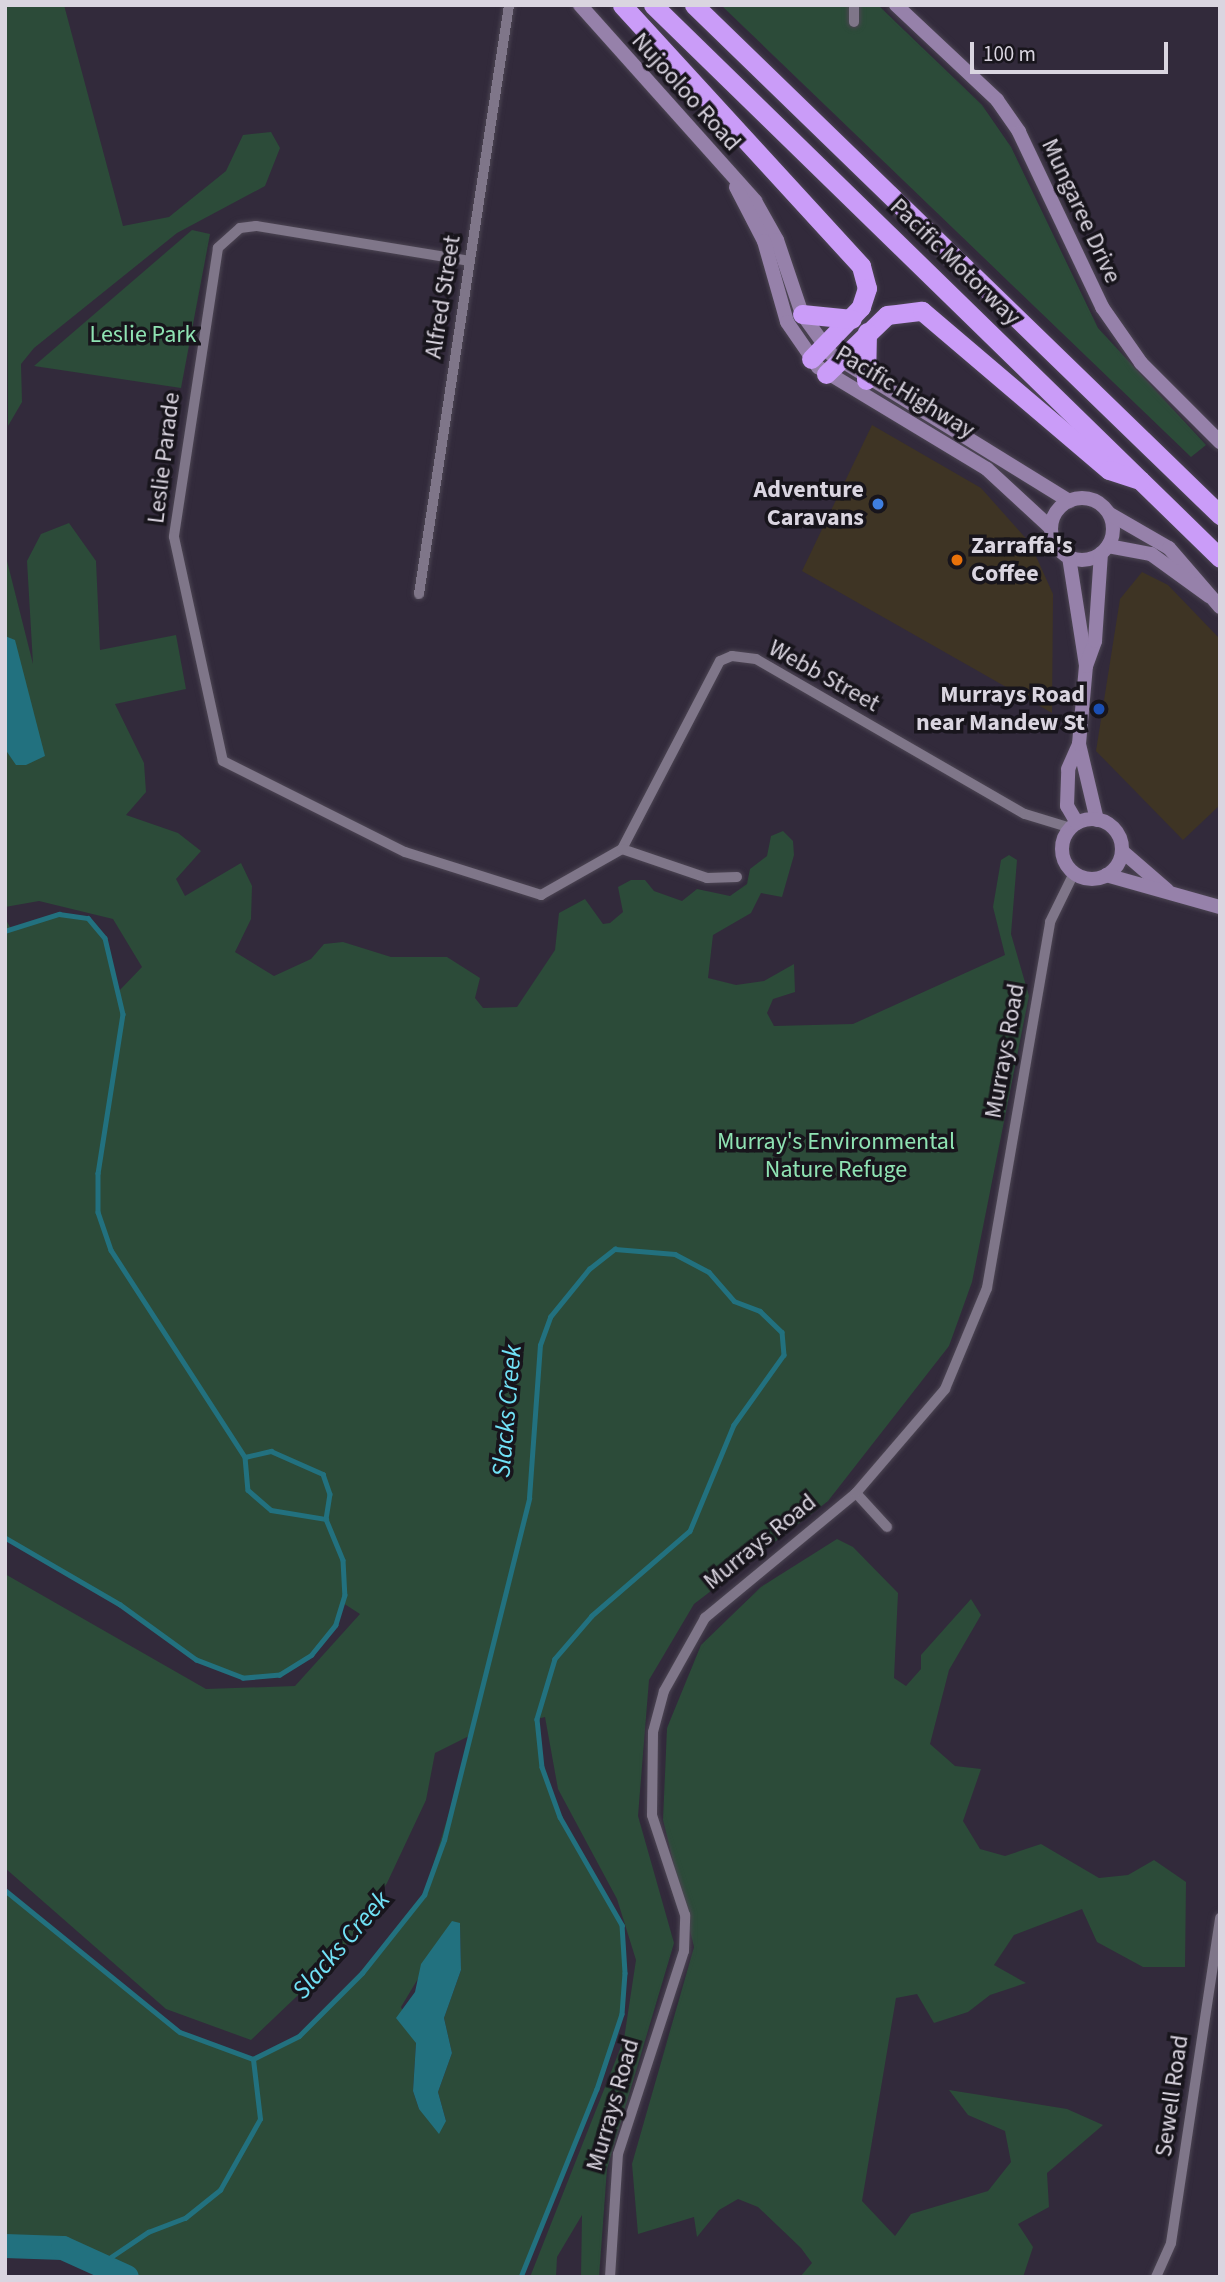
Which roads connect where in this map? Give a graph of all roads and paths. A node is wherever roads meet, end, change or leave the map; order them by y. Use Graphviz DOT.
graph roads {
  1 [pos="509,5"];
  2 [pos="580,5"];
  3 [pos="622,5"];
  4 [pos="653,5"];
  5 [pos="694,5"];
  6 [pos="854,5"];
  7 [pos="896,5"];
  8 [pos="854,22"];
  9 [pos="732,177"];
  10 [pos="470,261"];
  11 [pos="802,314"];
  12 [pos="859,326"];
  13 [pos="825,360"];
  14 [pos="866,380"];
  15 [pos="1220,442"];
  16 [pos="1144,481"];
  17 [pos="1069,500"];
  18 [pos="1110,514"];
  19 [pos="1220,515"];
  20 [pos="1051,528"];
  21 [pos="1105,549"];
  22 [pos="1069,557"];
  23 [pos="1220,558"];
  24 [pos="419,594"];
  25 [pos="1215,602"];
  26 [pos="1086,666"];
  27 [pos="1079,744"];
  28 [pos="1097,820"];
  29 [pos="1074,825"];
  30 [pos="622,849"];
  31 [pos="1122,851"];
  32 [pos="1074,873"];
  33 [pos="1106,875"];
  34 [pos="497,877"];
  35 [pos="737,877"];
  36 [pos="1167,890"];
  37 [pos="1220,907"];
  38 [pos="856,1493"];
  39 [pos="887,1527"];
  40 [pos="1220,1918"];
  41 [pos="610,2277"];
  42 [pos="1156,2277"];
  1 -- 10 [label="street, Alfred Street"];
  2 -- 9 [label="street, Nujooloo Road"];
  3 -- 12 [label="highway"];
  4 -- 16 [label="highway, Pacific Motorway"];
  5 -- 19 [label="highway, Pacific Motorway"];
  6 -- 8 [label="street"];
  7 -- 15 [label="street, Mungaree Drive"];
  9 -- 11 [label="street, Pacific Highway"];
  9 -- 13 [label="street, Pacific Highway"];
  10 -- 24 [label="street, Alfred Street"];
  10 -- 34 [label="street, Leslie Parade"];
  11 -- 12 [label="highway"];
  11 -- 13 [label="street, Pacific Highway"];
  12 -- 13 [label="highway"];
  12 -- 14 [label="highway"];
  12 -- 16 [label="highway"];
  13 -- 14 [label="street, Pacific Highway"];
  13 -- 20 [label="street, Pacific Highway"];
  14 -- 17 [label="street, Pacific Highway"];
  16 -- 23 [label="highway, Pacific Motorway"];
  17 -- 18 [label="street"];
  17 -- 20 [label="street"];
  18 -- 21 [label="street"];
  18 -- 25 [label="street"];
  20 -- 22 [label="street"];
  21 -- 22 [label="street"];
  21 -- 25 [label="street"];
  21 -- 26 [label="street"];
  22 -- 26 [label="street"];
  26 -- 27 [label="street"];
  27 -- 28 [label="street"];
  27 -- 29 [label="street"];
  28 -- 29 [label="street"];
  28 -- 31 [label="street"];
  29 -- 30 [label="street, Webb Street"];
  29 -- 32 [label="street"];
  30 -- 34 [label="street, Webb Street"];
  30 -- 35 [label="street"];
  31 -- 33 [label="street"];
  31 -- 36 [label="street"];
  32 -- 33 [label="street"];
  32 -- 38 [label="street, Murrays Road"];
  33 -- 36 [label="street"];
  36 -- 37 [label="street"];
  38 -- 39 [label="street"];
  38 -- 41 [label="street, Murrays Road"];
  40 -- 42 [label="street, Sewell Road"];
}
